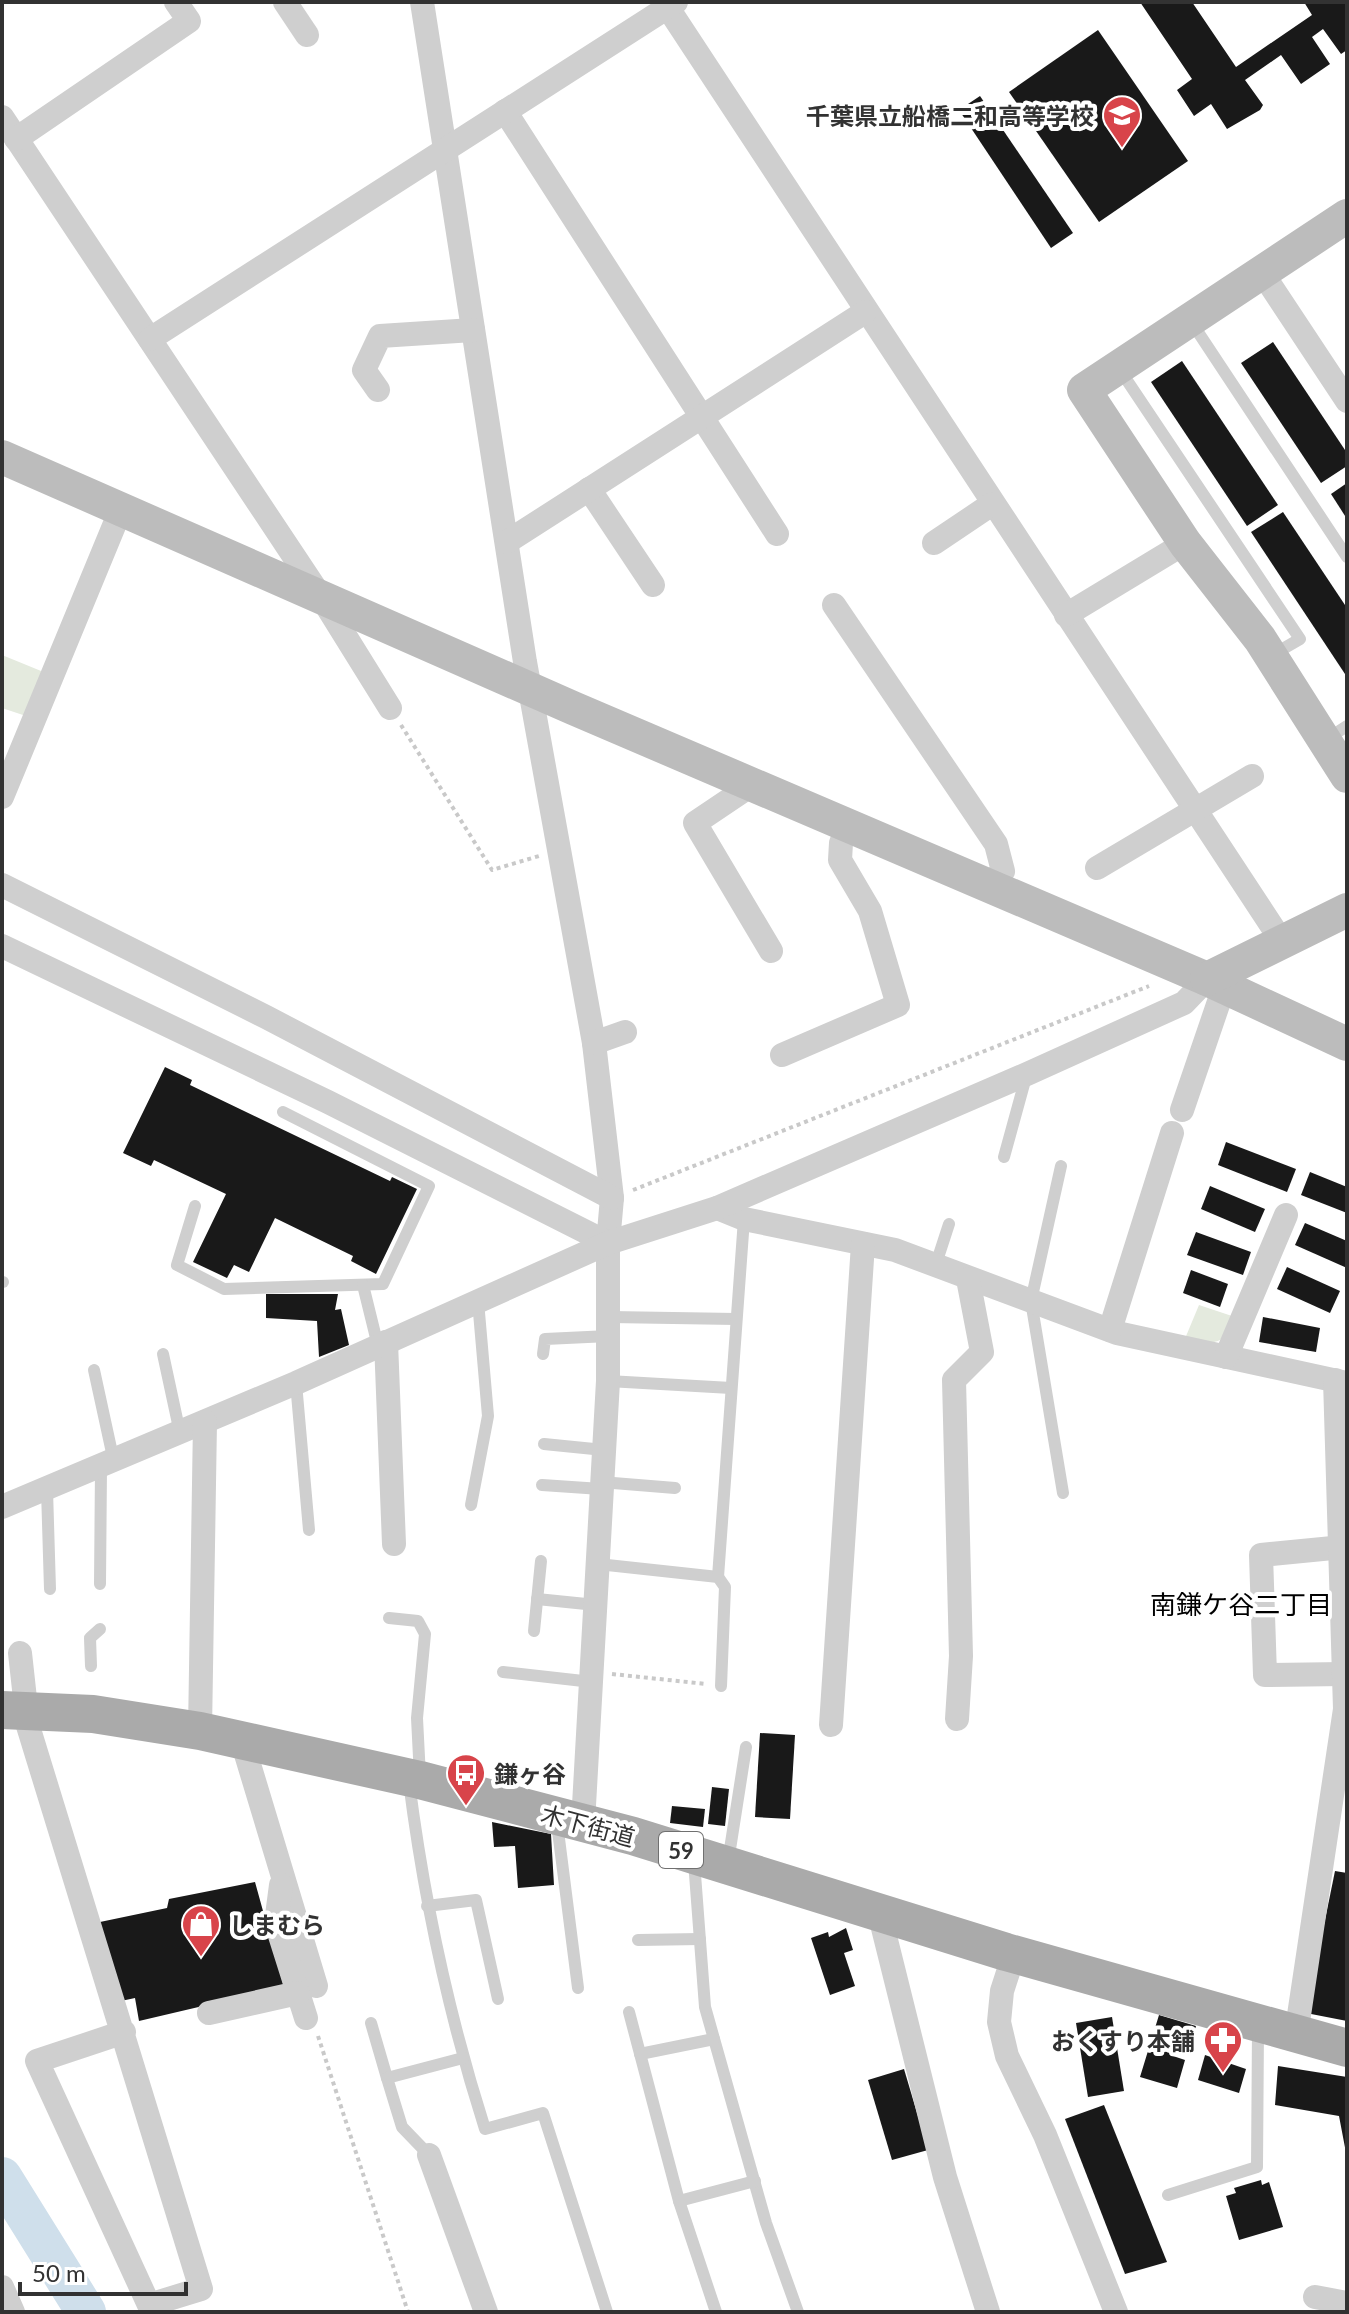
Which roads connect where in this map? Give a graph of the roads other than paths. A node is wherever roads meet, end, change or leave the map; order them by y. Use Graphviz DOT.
graph roads {
  1 [pos="176,2"];
  2 [pos="285,2"];
  3 [pos="422,2"];
  4 [pos="669,4"];
  5 [pos="307,35"];
  6 [pos="505,111"];
  7 [pos="2,117"];
  8 [pos="16,139"];
  9 [pos="445,149"];
  10 [pos="1347,216"];
  11 [pos="1263,274"];
  12 [pos="865,312"];
  13 [pos="1192,322"];
  14 [pos="473,330"];
  15 [pos="150,339"];
  16 [pos="1119,368"];
  17 [pos="378,390"];
  18 [pos="1347,401"];
  19 [pos="701,417"];
  20 [pos="2,457"];
  21 [pos="589,489"];
  22 [pos="992,504"];
  23 [pos="121,509"];
  24 [pos="777,534"];
  25 [pos="507,542"];
  26 [pos="934,543"];
  27 [pos="1185,543"];
  28 [pos="1347,557"];
  29 [pos="653,585"];
  30 [pos="321,597"];
  31 [pos="834,605"];
  32 [pos="1066,615"];
  33 [pos="1272,656"];
  34 [pos="531,689"];
  35 [pos="390,708"];
  36 [pos="1336,733"];
  37 [pos="1252,776"];
  38 [pos="1347,776"];
  39 [pos="753,784"];
  40 [pos="2,797"];
  41 [pos="1197,809"];
  42 [pos="848,825"];
  43 [pos="1097,868"];
  44 [pos="2,885"];
  45 [pos="988,885"];
  46 [pos="1347,910"];
  47 [pos="1281,940"];
  48 [pos="2,946"];
  49 [pos="771,951"];
  50 [pos="1216,983"];
  51 [pos="625,1032"];
  52 [pos="594,1043"];
  53 [pos="1347,1044"];
  54 [pos="782,1055"];
  55 [pos="1027,1074"];
  56 [pos="283,1112"];
  57 [pos="1004,1157"];
  58 [pos="1061,1166"];
  59 [pos="612,1198"];
  60 [pos="195,1206"];
  61 [pos="717,1208"];
  62 [pos="1286,1215"];
  63 [pos="744,1219"];
  64 [pos="949,1224"];
  65 [pos="608,1243"];
  66 [pos="863,1244"];
  67 [pos="935,1267"];
  68 [pos="968,1279"];
  69 [pos="363,1285"];
  70 [pos="478,1301"];
  71 [pos="1031,1301"];
  72 [pos="736,1319"];
  73 [pos="610,1326"];
  74 [pos="1110,1330"];
  75 [pos="382,1344"];
  76 [pos="163,1354"];
  77 [pos="543,1354"];
  78 [pos="1226,1357"];
  79 [pos="94,1370"];
  80 [pos="608,1381"];
  81 [pos="1341,1382"];
  82 [pos="296,1383"];
  83 [pos="731,1388"];
  84 [pos="205,1422"];
  85 [pos="180,1433"];
  86 [pos="544,1444"];
  87 [pos="604,1450"];
  88 [pos="108,1465"];
  89 [pos="542,1485"];
  90 [pos="601,1486"];
  91 [pos="675,1488"];
  92 [pos="47,1490"];
  93 [pos="1063,1493"];
  94 [pos="471,1505"];
  95 [pos="2,1507"];
  96 [pos="309,1530"];
  97 [pos="394,1544"];
  98 [pos="1343,1547"];
  99 [pos="541,1561"];
  100 [pos="598,1564"];
  101 [pos="718,1577"];
  102 [pos="100,1584"];
  103 [pos="50,1589"];
  104 [pos="537,1599"];
  105 [pos="596,1605"];
  106 [pos="389,1618"];
  107 [pos="100,1629"];
  108 [pos="534,1631"];
  109 [pos="1346,1643"];
  110 [pos="20,1653"];
  111 [pos="91,1666"];
  112 [pos="503,1672"];
  113 [pos="1344,1674"];
  114 [pos="592,1677"];
  115 [pos="721,1686"];
  116 [pos="13,1710"];
  117 [pos="957,1719"];
  118 [pos="831,1725"];
  119 [pos="200,1731"];
  120 [pos="242,1741"];
  121 [pos="746,1747"];
  122 [pos="414,1779"];
  123 [pos="570,1819"];
  124 [pos="711,1860"];
  125 [pos="427,1906"];
  126 [pos="879,1912"];
  127 [pos="700,1939"];
  128 [pos="638,1940"];
  129 [pos="1014,1954"];
  130 [pos="578,1988"];
  131 [pos="307,1989"];
  132 [pos="498,1999"];
  133 [pos="629,2012"];
  134 [pos="209,2013"];
  135 [pos="306,2018"];
  136 [pos="371,2023"];
  137 [pos="1258,2024"];
  138 [pos="124,2032"];
  139 [pos="1296,2035"];
  140 [pos="714,2039"];
  141 [pos="1347,2048"];
  142 [pos="640,2054"];
  143 [pos="463,2058"];
  144 [pos="387,2078"];
  145 [pos="429,2155"];
  146 [pos="755,2181"];
  147 [pos="1168,2195"];
  148 [pos="679,2201"];
  149 [pos="2,2287"];
  150 [pos="1315,2297"];
  151 [pos="1347,2303"];
  152 [pos="13,2312"];
  153 [pos="486,2312"];
  154 [pos="607,2312"];
  155 [pos="716,2312"];
  156 [pos="798,2312"];
  157 [pos="988,2312"];
  158 [pos="1116,2312"];
  1 -- 8 [label="street"];
  2 -- 5 [label="street"];
  3 -- 9 [label="street"];
  4 -- 6 [label="street"];
  4 -- 12 [label="street"];
  6 -- 9 [label="street"];
  6 -- 19 [label="street"];
  7 -- 8 [label="street"];
  8 -- 15 [label="street"];
  9 -- 14 [label="street"];
  9 -- 15 [label="street"];
  10 -- 11 [label="street"];
  11 -- 13 [label="street"];
  11 -- 18 [label="street"];
  12 -- 19 [label="street"];
  12 -- 22 [label="street"];
  13 -- 16 [label="street"];
  13 -- 28 [label="lane"];
  14 -- 17 [label="street"];
  14 -- 25 [label="street"];
  15 -- 30 [label="street"];
  16 -- 27 [label="street"];
  16 -- 33 [label="lane"];
  19 -- 21 [label="street"];
  19 -- 24 [label="street"];
  20 -- 23 [label="street"];
  21 -- 25 [label="street"];
  21 -- 29 [label="street"];
  22 -- 26 [label="street"];
  22 -- 32 [label="street"];
  23 -- 30 [label="street"];
  23 -- 40 [label="street"];
  25 -- 34 [label="street"];
  27 -- 32 [label="street"];
  27 -- 33 [label="street"];
  30 -- 34 [label="street"];
  30 -- 35 [label="street"];
  31 -- 45 [label="street"];
  32 -- 41 [label="street"];
  33 -- 36 [label="street"];
  34 -- 39 [label="street"];
  34 -- 52 [label="street"];
  36 -- 38 [label="street"];
  37 -- 41 [label="street"];
  39 -- 42 [label="street"];
  39 -- 49 [label="street"];
  41 -- 43 [label="street"];
  41 -- 47 [label="street"];
  42 -- 45 [label="street"];
  42 -- 54 [label="street"];
  44 -- 59 [label="street"];
  45 -- 50 [label="street"];
  46 -- 47 [label="street"];
  47 -- 50 [label="street"];
  48 -- 65 [label="street"];
  50 -- 53 [label="street"];
  50 -- 55 [label="street"];
  50 -- 74 [label="street"];
  51 -- 52 [label="street"];
  52 -- 59 [label="street"];
  55 -- 57 [label="lane"];
  55 -- 61 [label="street"];
  56 -- 69 [label="lane"];
  58 -- 71 [label="lane"];
  59 -- 65 [label="street"];
  60 -- 69 [label="lane"];
  61 -- 63 [label="street"];
  61 -- 65 [label="street"];
  62 -- 78 [label="street"];
  63 -- 66 [label="street"];
  63 -- 72 [label="lane"];
  64 -- 67 [label="lane"];
  65 -- 70 [label="street"];
  65 -- 73 [label="street"];
  66 -- 67 [label="street"];
  66 -- 118 [label="street"];
  67 -- 68 [label="street"];
  68 -- 71 [label="street"];
  68 -- 117 [label="street"];
  69 -- 75 [label="lane"];
  70 -- 75 [label="street"];
  70 -- 94 [label="lane"];
  71 -- 74 [label="street"];
  71 -- 93 [label="lane"];
  72 -- 73 [label="lane"];
  72 -- 83 [label="lane"];
  73 -- 77 [label="lane"];
  73 -- 80 [label="street"];
  74 -- 78 [label="street"];
  75 -- 82 [label="street"];
  75 -- 97 [label="street"];
  76 -- 85 [label="lane"];
  78 -- 81 [label="street"];
  79 -- 88 [label="lane"];
  80 -- 83 [label="lane"];
  80 -- 87 [label="street"];
  81 -- 98 [label="street"];
  82 -- 84 [label="street"];
  82 -- 96 [label="lane"];
  83 -- 101 [label="lane"];
  84 -- 85 [label="street"];
  84 -- 119 [label="street"];
  85 -- 88 [label="street"];
  86 -- 87 [label="lane"];
  87 -- 90 [label="street"];
  88 -- 92 [label="street"];
  88 -- 102 [label="lane"];
  89 -- 90 [label="lane"];
  90 -- 91 [label="lane"];
  90 -- 100 [label="street"];
  92 -- 95 [label="street"];
  92 -- 103 [label="lane"];
  98 -- 109 [label="street"];
  98 -- 113 [label="street"];
  99 -- 104 [label="lane"];
  100 -- 101 [label="lane"];
  100 -- 105 [label="street"];
  101 -- 115 [label="lane"];
  104 -- 105 [label="lane"];
  104 -- 108 [label="lane"];
  105 -- 114 [label="street"];
  106 -- 122 [label="lane"];
  107 -- 111 [label="lane"];
  109 -- 113 [label="street"];
  110 -- 116 [label="street"];
  112 -- 114 [label="lane"];
  113 -- 139 [label="street"];
  114 -- 123 [label="street"];
  116 -- 119 [label="main road, 木下街道 / 59"];
  116 -- 138 [label="street"];
  119 -- 120 [label="main road, 木下街道 / 59"];
  120 -- 122 [label="main road, 木下街道 / 59"];
  120 -- 131 [label="street"];
  121 -- 124 [label="lane"];
  122 -- 123 [label="main road, 木下街道 / 59"];
  122 -- 125 [label="lane"];
  123 -- 124 [label="main road, 木下街道 / 59"];
  123 -- 130 [label="lane"];
  124 -- 126 [label="main road, 木下街道 / 59"];
  124 -- 127 [label="lane"];
  125 -- 132 [label="lane"];
  125 -- 143 [label="lane"];
  126 -- 129 [label="main road, 木下街道 / 59"];
  126 -- 157 [label="street"];
  127 -- 128 [label="lane"];
  127 -- 140 [label="lane"];
  129 -- 137 [label="main road, 木下街道 / 59"];
  129 -- 158 [label="street"];
  131 -- 134 [label="street"];
  131 -- 135 [label="street"];
  133 -- 142 [label="lane"];
  136 -- 144 [label="lane"];
  137 -- 139 [label="main road, 木下街道 / 59"];
  137 -- 147 [label="lane"];
  138 -- 138 [label="street"];
  139 -- 141 [label="main road, 木下街道 / 59"];
  140 -- 142 [label="lane"];
  140 -- 146 [label="lane"];
  142 -- 148 [label="lane"];
  143 -- 144 [label="lane"];
  143 -- 154 [label="lane"];
  144 -- 145 [label="lane"];
  145 -- 153 [label="street"];
  146 -- 148 [label="lane"];
  146 -- 156 [label="lane"];
  148 -- 155 [label="lane"];
  149 -- 152 [label="street"];
  150 -- 151 [label="street"];
}
